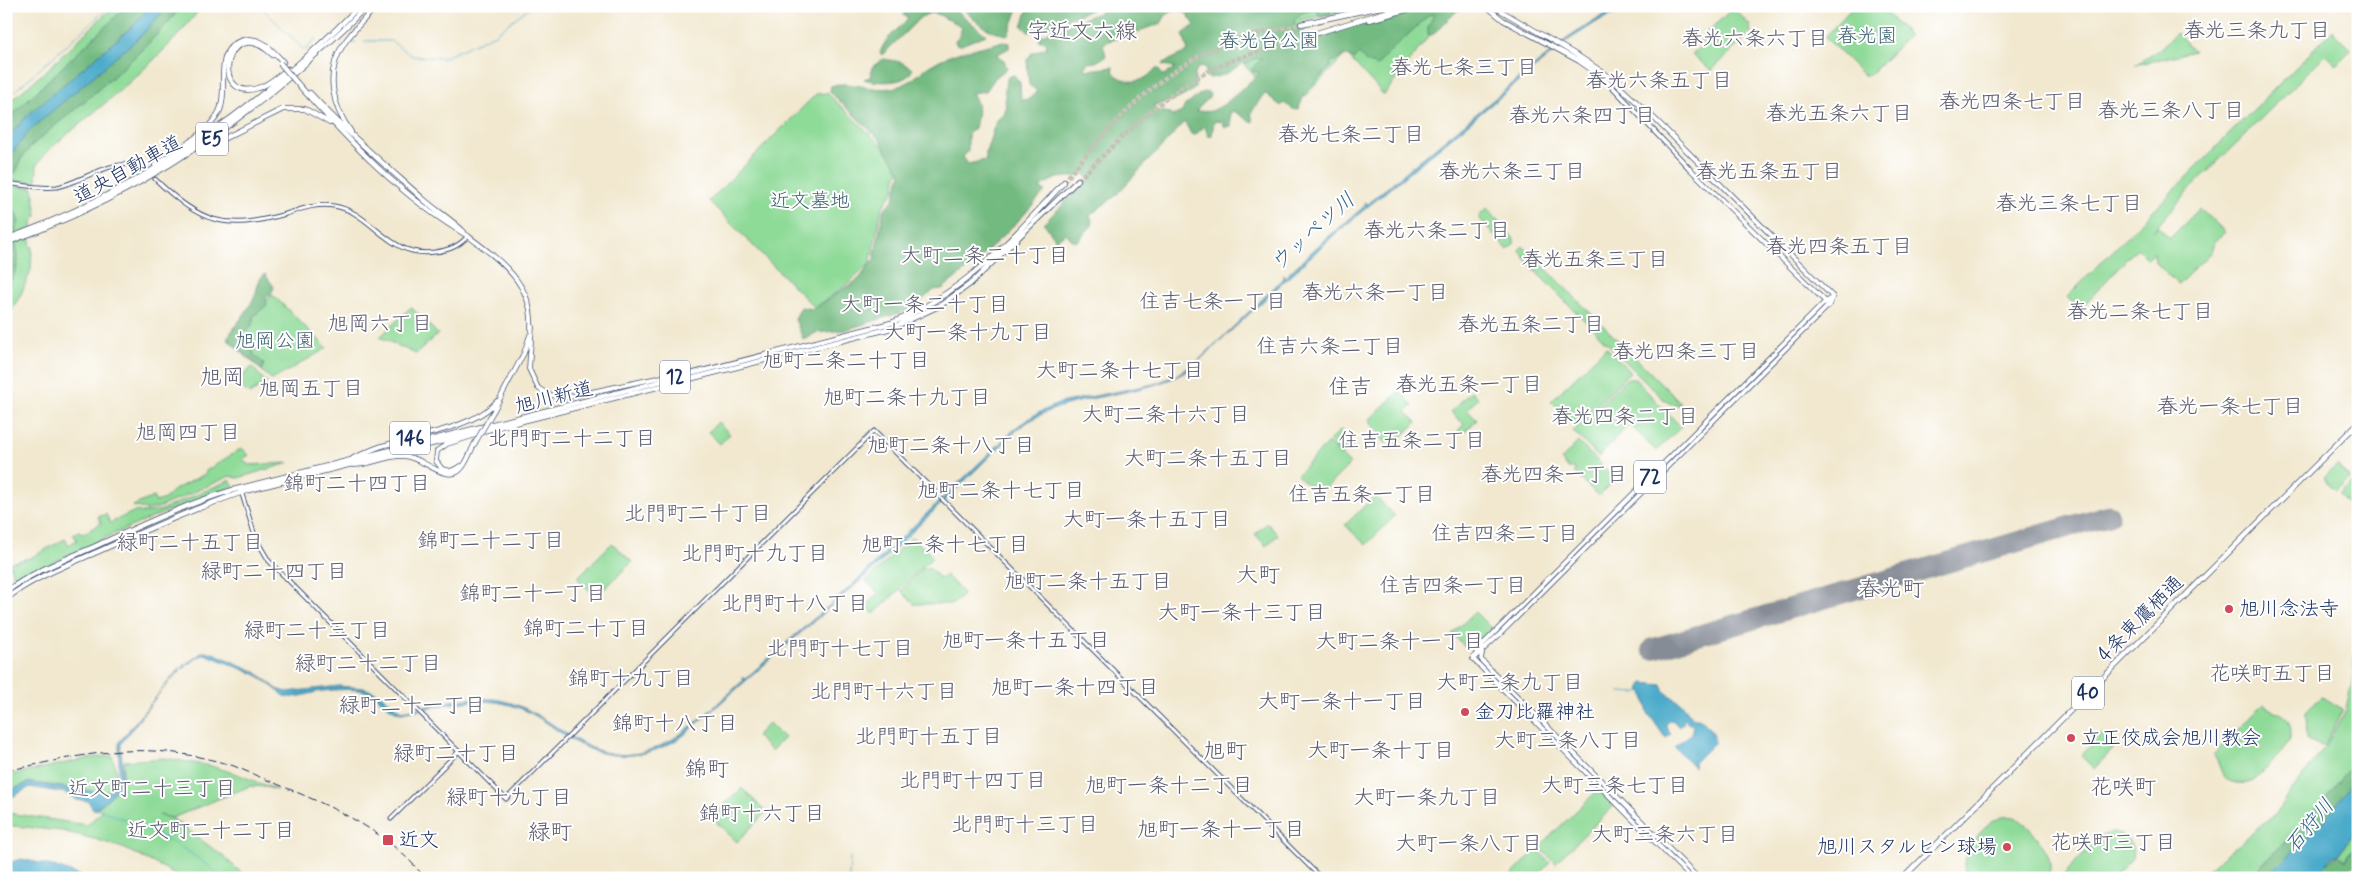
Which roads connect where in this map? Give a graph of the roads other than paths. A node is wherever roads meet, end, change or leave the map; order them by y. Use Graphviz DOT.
graph roads {
  1 [pos="359,6"];
  2 [pos="366,6"];
  3 [pos="376,6"];
  4 [pos="1366,6"];
  5 [pos="1385,6"];
  6 [pos="1405,6"];
  7 [pos="1420,6"];
  8 [pos="1486,6"];
  9 [pos="1492,6"];
  10 [pos="1345,15"];
  11 [pos="1357,21"];
  12 [pos="1302,24"];
  13 [pos="1304,37"];
  14 [pos="1566,51"];
  15 [pos="305,58"];
  16 [pos="282,63"];
  17 [pos="298,82"];
  18 [pos="333,125"];
  19 [pos="354,136"];
  20 [pos="187,156"];
  21 [pos="142,168"];
  22 [pos="136,179"];
  23 [pos="155,179"];
  24 [pos="1078,180"];
  25 [pos="1064,182"];
  26 [pos="6,183"];
  27 [pos="32,232"];
  28 [pos="468,236"];
  29 [pos="6,239"];
  30 [pos="6,243"];
  31 [pos="1827,303"];
  32 [pos="532,326"];
  33 [pos="680,376"];
  34 [pos="493,409"];
  35 [pos="2358,423"];
  36 [pos="491,430"];
  37 [pos="467,458"];
  38 [pos="344,462"];
  39 [pos="350,465"];
  40 [pos="241,490"];
  41 [pos="6,592"];
  42 [pos="6,599"];
  43 [pos="1483,651"];
  44 [pos="1473,659"];
  45 [pos="1483,662"];
  46 [pos="459,751"];
  47 [pos="390,818"];
  48 [pos="1321,878"];
  49 [pos="1691,878"];
  50 [pos="1698,878"];
  51 [pos="1903,878"];
  1 -- 15 [label="highway, 道央自動車道 / E5"];
  2 -- 20 [label="highway, 道央自動車道 / E5"];
  3 -- 19 [label="highway"];
  4 -- 10 [label="highway"];
  5 -- 10 [label="highway"];
  6 -- 11 [label="highway"];
  7 -- 11 [label="highway"];
  8 -- 14 [label="main road, 72"];
  9 -- 14 [label="main road, 72"];
  10 -- 12 [label="highway"];
  11 -- 13 [label="highway"];
  14 -- 31 [label="main road, 72"];
  14 -- 31 [label="main road, 72"];
  15 -- 16 [label="highway"];
  15 -- 22 [label="highway, 道央自動車道 / E5"];
  16 -- 17 [label="highway, bridge"];
  16 -- 22 [label="highway"];
  17 -- 18 [label="highway"];
  17 -- 19 [label="highway"];
  18 -- 20 [label="highway"];
  18 -- 28 [label="highway"];
  19 -- 28 [label="highway"];
  20 -- 27 [label="highway, 道央自動車道 / E5"];
  21 -- 26 [label="main road"];
  22 -- 27 [label="highway, 道央自動車道 / E5"];
  23 -- 28 [label="main road"];
  24 -- 36 [label="highway, 旭川新道 / 12"];
  25 -- 33 [label="highway, 旭川新道 / 12"];
  27 -- 29 [label="highway, 道央自動車道 / E5"];
  27 -- 30 [label="highway, 道央自動車道 / E5"];
  28 -- 32 [label="main road, 146"];
  31 -- 43 [label="main road, 72"];
  31 -- 44 [label="main road, 72"];
  32 -- 33 [label="main road, 146"];
  32 -- 34 [label="main road, 146"];
  33 -- 38 [label="highway, 旭川新道 / 12"];
  34 -- 37 [label="main road, 146, bridge"];
  34 -- 38 [label="main road, 146"];
  35 -- 51 [label="highway, 4条東鷹栖通 / 40"];
  36 -- 37 [label="main road, 146"];
  36 -- 39 [label="highway, 旭川新道 / 12"];
  37 -- 39 [label="main road, 146"];
  38 -- 40 [label="highway, 旭川新道 / 12"];
  39 -- 40 [label="highway, 旭川新道 / 12"];
  40 -- 41 [label="highway, 旭川新道 / 12"];
  40 -- 42 [label="highway, 旭川新道 / 12"];
  40 -- 46 [label="main road"];
  43 -- 44 [label="main road, 72"];
  43 -- 45 [label="main road"];
  44 -- 45 [label="main road"];
  44 -- 49 [label="main road"];
  45 -- 50 [label="main road"];
  46 -- 47 [label="main road"];
  46 -- 48 [label="main road"];
}
